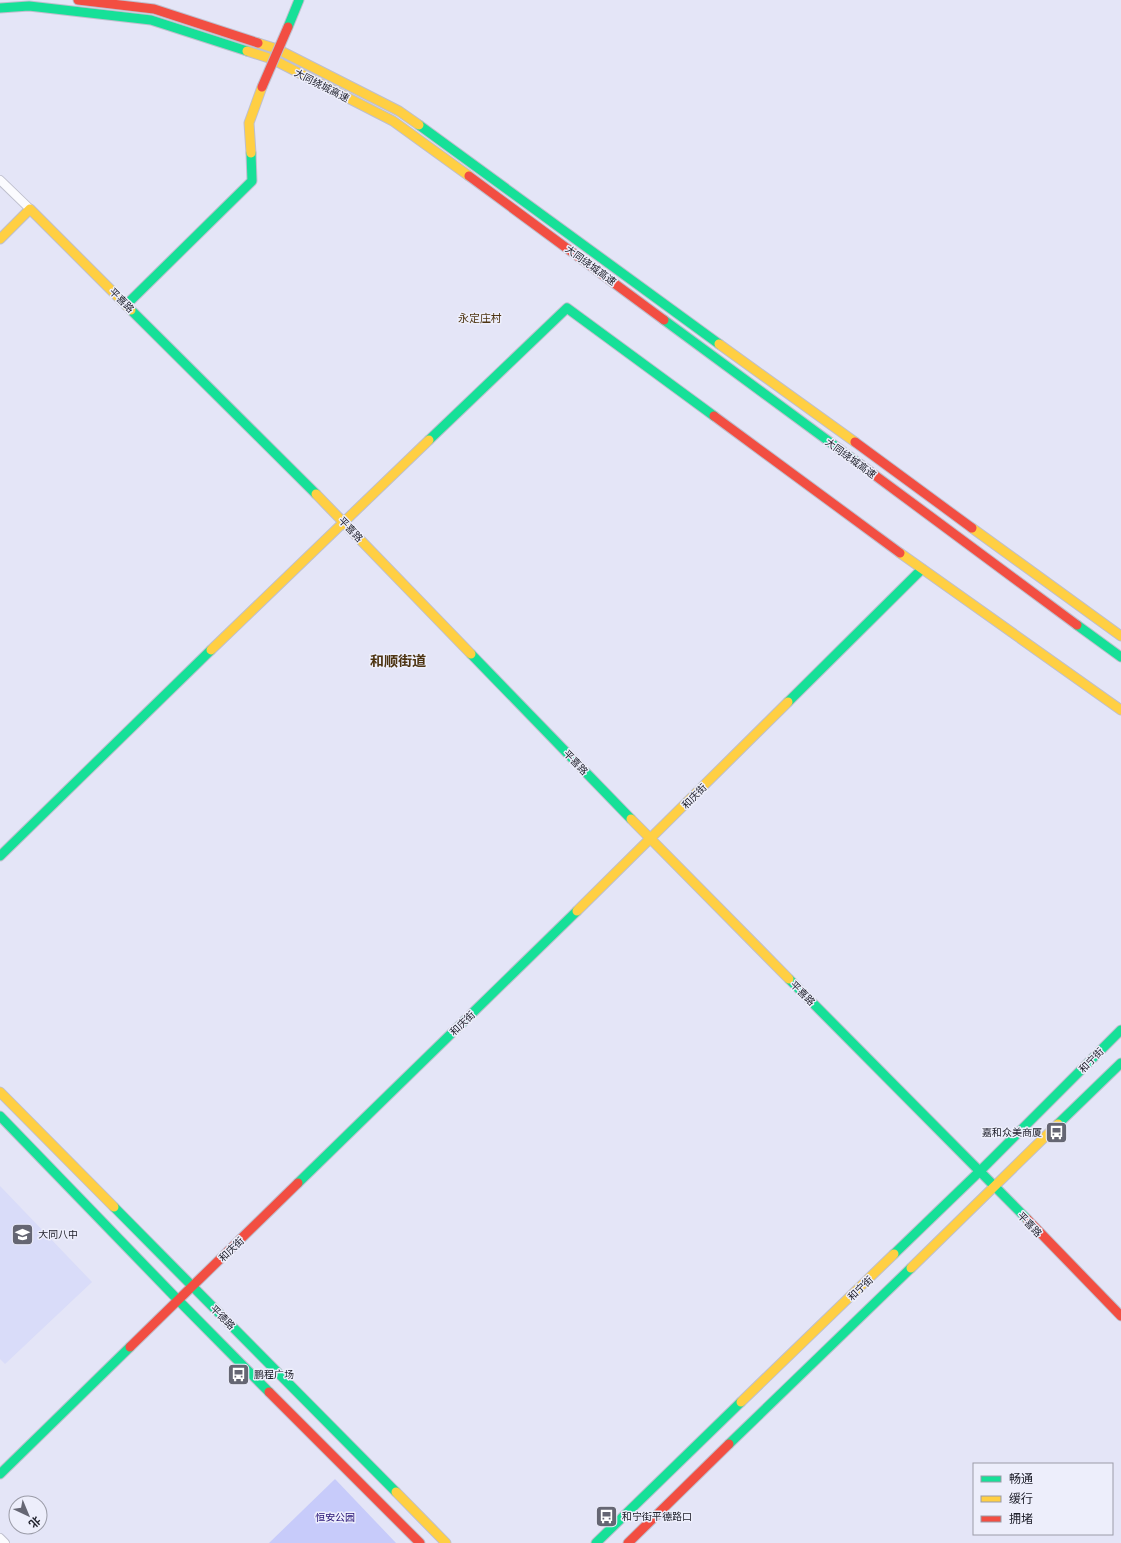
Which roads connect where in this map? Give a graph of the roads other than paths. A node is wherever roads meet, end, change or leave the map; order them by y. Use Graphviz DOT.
graph roads {
  1 [pos="78,0"];
  2 [pos="299,0"];
  3 [pos="0,8"];
  4 [pos="0,180"];
  5 [pos="30,209"];
  6 [pos="0,239"];
  7 [pos="126,305"];
  8 [pos="343,521"];
  9 [pos="922,569"];
  10 [pos="1121,636"];
  11 [pos="1121,657"];
  12 [pos="1121,710"];
  13 [pos="650,839"];
  14 [pos="0,856"];
  15 [pos="1121,1030"];
  16 [pos="1121,1064"];
  17 [pos="0,1092"];
  18 [pos="0,1116"];
  19 [pos="980,1171"];
  20 [pos="994,1186"];
  21 [pos="193,1286"];
  22 [pos="178,1300"];
  23 [pos="1121,1316"];
  24 [pos="0,1474"];
  25 [pos="0,1538"];
  26 [pos="5,1543"];
  27 [pos="420,1543"];
  28 [pos="446,1543"];
  29 [pos="596,1543"];
  30 [pos="628,1543"];
  1 -- 10 [label="main road, 大同绕城高速"];
  2 -- 7 [label="main road, bridge"];
  3 -- 11 [label="main road, 大同绕城高速"];
  4 -- 5 [label="street"];
  5 -- 6 [label="main road"];
  5 -- 7 [label="main road, 平喜路"];
  7 -- 8 [label="main road, 平喜路"];
  8 -- 9 [label="main road"];
  8 -- 13 [label="main road, 平喜路"];
  8 -- 14 [label="main road"];
  9 -- 12 [label="main road"];
  9 -- 13 [label="main road, 和庆街"];
  13 -- 19 [label="main road, 平喜路"];
  13 -- 21 [label="main road, 和庆街"];
  15 -- 19 [label="main road, 和宁街"];
  16 -- 20 [label="main road, 和宁街"];
  17 -- 21 [label="main road, 平德路"];
  18 -- 22 [label="main road, 平德路"];
  19 -- 20 [label="main road, 平喜路"];
  19 -- 29 [label="main road, 和宁街"];
  20 -- 23 [label="main road, 平喜路"];
  20 -- 30 [label="main road, 和宁街"];
  21 -- 22 [label="main road, 和庆街"];
  21 -- 28 [label="main road, 平德路"];
  22 -- 24 [label="main road, 和庆街"];
  22 -- 27 [label="main road, 平德路"];
  25 -- 26 [label="street"];
}
